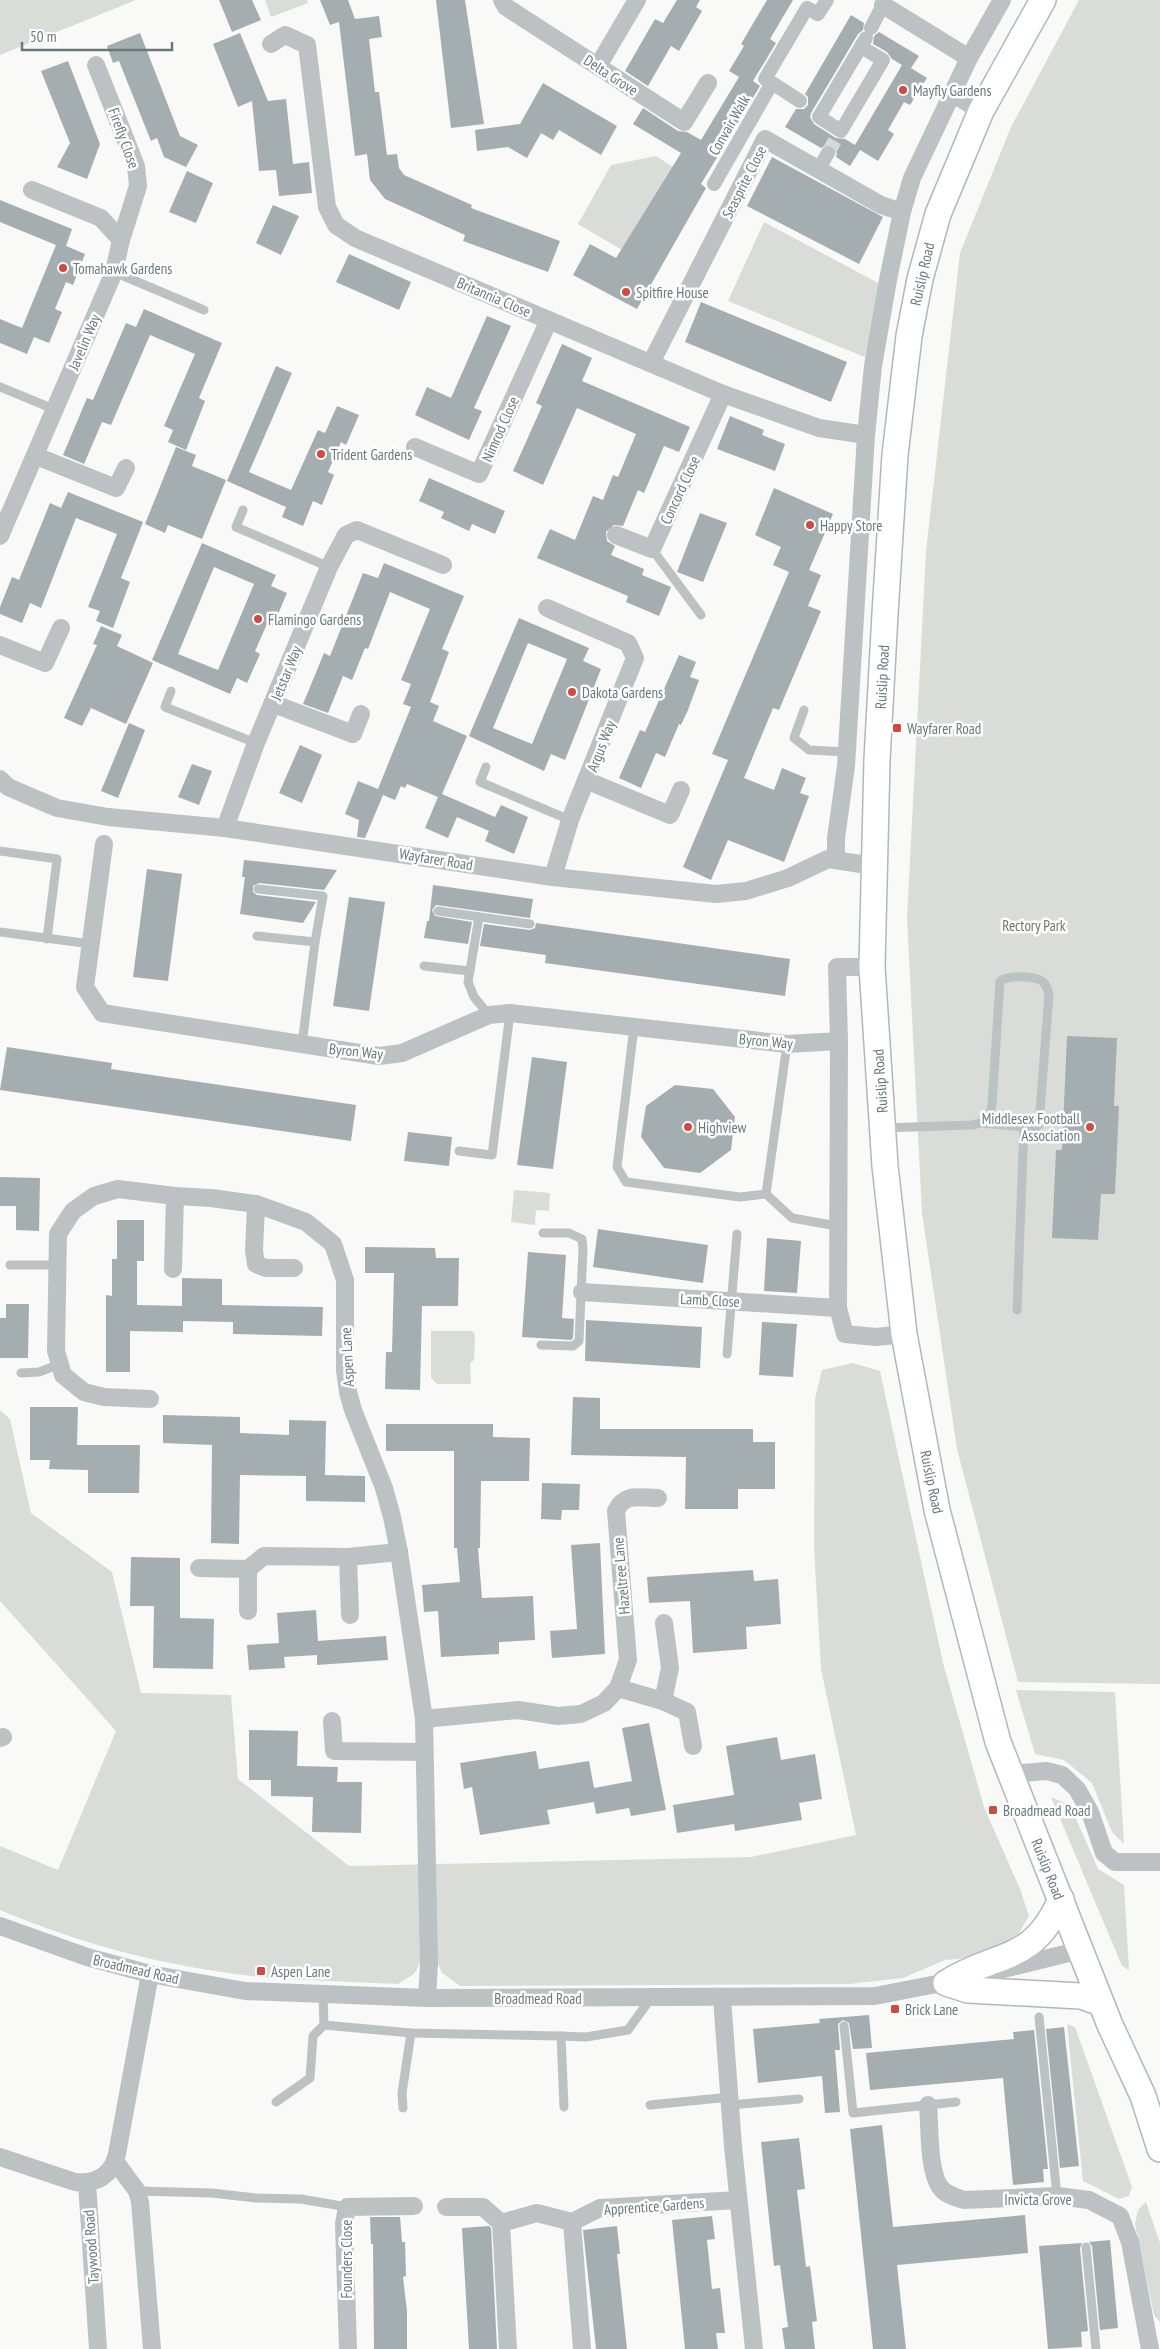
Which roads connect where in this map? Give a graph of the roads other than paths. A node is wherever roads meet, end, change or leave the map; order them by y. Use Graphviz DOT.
graph roads {
  1 [pos="502,0"];
  2 [pos="637,0"];
  3 [pos="826,0"];
  4 [pos="1002,0"];
  5 [pos="1043,0"];
  6 [pos="884,5"];
  7 [pos="866,38"];
  8 [pos="271,44"];
  9 [pos="969,58"];
  10 [pos="96,65"];
  11 [pos="598,66"];
  12 [pos="708,82"];
  13 [pos="772,84"];
  14 [pos="952,93"];
  15 [pos="800,101"];
  16 [pos="980,111"];
  17 [pos="828,153"];
  18 [pos="818,170"];
  19 [pos="714,184"];
  20 [pos="32,190"];
  21 [pos="902,212"];
  22 [pos="120,240"];
  23 [pos="114,272"];
  24 [pos="204,310"];
  25 [pos="549,320"];
  26 [pos="651,364"];
  27 [pos="0,387"];
  28 [pos="723,394"];
  29 [pos="56,410"];
  30 [pos="866,435"];
  31 [pos="415,448"];
  32 [pos="36,456"];
  33 [pos="126,468"];
  34 [pos="243,510"];
  35 [pos="616,535"];
  36 [pos="0,536"];
  37 [pos="652,549"];
  38 [pos="443,566"];
  39 [pos="329,567"];
  40 [pos="547,608"];
  41 [pos="701,615"];
  42 [pos="61,628"];
  43 [pos="0,645"];
  44 [pos="171,691"];
  45 [pos="274,704"];
  46 [pos="804,710"];
  47 [pos="361,714"];
  48 [pos="256,743"];
  49 [pos="847,752"];
  50 [pos="486,768"];
  51 [pos="0,779"];
  52 [pos="588,781"];
  53 [pos="681,790"];
  54 [pos="570,820"];
  55 [pos="225,828"];
  56 [pos="104,844"];
  57 [pos="0,851"];
  58 [pos="836,859"];
  59 [pos="874,866"];
  60 [pos="553,876"];
  61 [pos="258,888"];
  62 [pos="438,911"];
  63 [pos="479,916"];
  64 [pos="530,924"];
  65 [pos="0,932"];
  66 [pos="256,936"];
  67 [pos="47,939"];
  68 [pos="316,942"];
  69 [pos="91,944"];
  70 [pos="424,966"];
  71 [pos="872,967"];
  72 [pos="470,971"];
  73 [pos="510,1013"];
  74 [pos="489,1015"];
  75 [pos="634,1026"];
  76 [pos="839,1041"];
  77 [pos="302,1044"];
  78 [pos="787,1044"];
  79 [pos="981,1123"];
  80 [pos="1024,1126"];
  81 [pos="883,1128"];
  82 [pos="459,1150"];
  83 [pos="766,1194"];
  84 [pos="175,1196"];
  85 [pos="256,1204"];
  86 [pos="837,1226"];
  87 [pos="542,1232"];
  88 [pos="737,1234"];
  89 [pos="10,1265"];
  90 [pos="56,1265"];
  91 [pos="294,1268"];
  92 [pos="173,1269"];
  93 [pos="582,1292"];
  94 [pos="733,1302"];
  95 [pos="838,1308"];
  96 [pos="1017,1310"];
  97 [pos="904,1334"];
  98 [pos="541,1345"];
  99 [pos="727,1354"];
  100 [pos="60,1364"];
  101 [pos="21,1372"];
  102 [pos="150,1399"];
  103 [pos="658,1498"];
  104 [pos="399,1552"];
  105 [pos="348,1557"];
  106 [pos="199,1568"];
  107 [pos="248,1569"];
  108 [pos="248,1612"];
  109 [pos="350,1615"];
  110 [pos="664,1624"];
  111 [pos="618,1688"];
  112 [pos="663,1701"];
  113 [pos="424,1719"];
  114 [pos="332,1721"];
  115 [pos="693,1746"];
  116 [pos="424,1752"];
  117 [pos="1010,1774"];
  118 [pos="1160,1862"];
  119 [pos="1060,1899"];
  120 [pos="1,1928"];
  121 [pos="1081,1950"];
  122 [pos="150,1974"];
  123 [pos="946,1983"];
  124 [pos="324,1995"];
  125 [pos="427,1998"];
  126 [pos="651,1998"];
  127 [pos="722,1998"];
  128 [pos="1101,2003"];
  129 [pos="1040,2017"];
  130 [pos="324,2025"];
  131 [pos="844,2026"];
  132 [pos="411,2033"];
  133 [pos="561,2036"];
  134 [pos="799,2099"];
  135 [pos="730,2101"];
  136 [pos="276,2102"];
  137 [pos="956,2102"];
  138 [pos="650,2105"];
  139 [pos="928,2105"];
  140 [pos="564,2106"];
  141 [pos="403,2108"];
  142 [pos="1160,2149"];
  143 [pos="0,2157"];
  144 [pos="115,2161"];
  145 [pos="87,2183"];
  146 [pos="137,2191"];
  147 [pos="1057,2196"];
  148 [pos="738,2200"];
  149 [pos="414,2206"];
  150 [pos="347,2207"];
  151 [pos="446,2207"];
  152 [pos="572,2222"];
  153 [pos="501,2223"];
  154 [pos="1086,2247"];
  155 [pos="1153,2344"];
  156 [pos="98,2349"];
  157 [pos="152,2349"];
  158 [pos="348,2349"];
  159 [pos="508,2349"];
  160 [pos="582,2349"];
  161 [pos="754,2349"];
  162 [pos="1096,2349"];
  1 -- 11 [label="street, Delta Grove"];
  2 -- 11 [label="street"];
  3 -- 13 [label="street, Convair Walk"];
  4 -- 9 [label="street"];
  5 -- 16 [label="main road, Ruislip Road"];
  6 -- 7 [label="street"];
  6 -- 9 [label="street"];
  7 -- 7 [label="street"];
  8 -- 25 [label="street, Britannia Close"];
  9 -- 14 [label="street"];
  10 -- 22 [label="street, Firefly Close"];
  11 -- 12 [label="street, Delta Grove"];
  13 -- 15 [label="street"];
  13 -- 19 [label="street, Convair Walk"];
  14 -- 16 [label="street"];
  14 -- 21 [label="street"];
  16 -- 59 [label="main road, Ruislip Road"];
  17 -- 18 [label="street"];
  18 -- 21 [label="street, Seasprite Close"];
  18 -- 26 [label="street, Seasprite Close"];
  20 -- 22 [label="street"];
  21 -- 30 [label="street"];
  22 -- 23 [label="street, Javelin Way"];
  23 -- 24 [label="lane"];
  23 -- 29 [label="street, Javelin Way"];
  25 -- 26 [label="street, Britannia Close"];
  25 -- 31 [label="street, Nimrod Close"];
  26 -- 28 [label="street, Britannia Close"];
  27 -- 29 [label="lane"];
  28 -- 30 [label="street, Britannia Close"];
  28 -- 37 [label="street, Concord Close"];
  29 -- 32 [label="street, Javelin Way"];
  30 -- 49 [label="street"];
  32 -- 33 [label="street"];
  32 -- 36 [label="street, Javelin Way"];
  34 -- 39 [label="lane"];
  35 -- 37 [label="street"];
  37 -- 41 [label="lane"];
  38 -- 39 [label="street, Jetstar Way"];
  39 -- 45 [label="street, Jetstar Way"];
  40 -- 52 [label="street, Argus Way"];
  42 -- 43 [label="street"];
  44 -- 48 [label="lane"];
  45 -- 47 [label="street"];
  45 -- 48 [label="street, Jetstar Way"];
  46 -- 49 [label="lane"];
  48 -- 55 [label="street, Jetstar Way"];
  49 -- 58 [label="street"];
  50 -- 54 [label="lane"];
  51 -- 55 [label="street, Wayfarer Road"];
  52 -- 53 [label="street"];
  52 -- 54 [label="street, Argus Way"];
  54 -- 60 [label="street, Argus Way"];
  55 -- 60 [label="street, Wayfarer Road"];
  56 -- 69 [label="street, Byron Way"];
  57 -- 67 [label="lane"];
  58 -- 59 [label="street, Wayfarer Road"];
  58 -- 60 [label="street, Wayfarer Road"];
  59 -- 71 [label="main road, Ruislip Road"];
  61 -- 68 [label="lane"];
  62 -- 63 [label="lane"];
  63 -- 64 [label="lane"];
  63 -- 72 [label="lane"];
  65 -- 67 [label="lane"];
  66 -- 68 [label="lane"];
  67 -- 69 [label="lane"];
  68 -- 77 [label="lane"];
  69 -- 77 [label="street, Byron Way"];
  70 -- 72 [label="lane"];
  71 -- 76 [label="street"];
  71 -- 81 [label="main road, Ruislip Road"];
  72 -- 74 [label="lane"];
  73 -- 74 [label="street, Byron Way"];
  73 -- 75 [label="street, Byron Way"];
  73 -- 82 [label="lane"];
  74 -- 77 [label="street, Byron Way"];
  75 -- 78 [label="street, Byron Way"];
  75 -- 83 [label="lane"];
  76 -- 78 [label="street, Byron Way"];
  76 -- 86 [label="street"];
  78 -- 83 [label="lane"];
  79 -- 80 [label="lane"];
  79 -- 80 [label="lane"];
  79 -- 81 [label="lane"];
  80 -- 96 [label="lane"];
  81 -- 97 [label="main road, Ruislip Road"];
  83 -- 86 [label="lane"];
  84 -- 85 [label="street, Aspen Lane"];
  84 -- 90 [label="street, Aspen Lane"];
  84 -- 92 [label="street"];
  85 -- 91 [label="street"];
  85 -- 104 [label="street, Aspen Lane"];
  86 -- 95 [label="street"];
  87 -- 93 [label="lane"];
  88 -- 94 [label="lane"];
  89 -- 90 [label="lane"];
  90 -- 100 [label="street, Aspen Lane"];
  93 -- 94 [label="street, Lamb Close"];
  93 -- 98 [label="lane"];
  94 -- 95 [label="street, Lamb Close"];
  94 -- 99 [label="lane"];
  95 -- 97 [label="street"];
  97 -- 117 [label="main road, Ruislip Road"];
  100 -- 101 [label="lane"];
  100 -- 102 [label="street, Aspen Lane"];
  103 -- 111 [label="street, Hazeltree Lane"];
  104 -- 105 [label="street"];
  104 -- 113 [label="street, Aspen Lane"];
  105 -- 107 [label="street"];
  105 -- 109 [label="street"];
  106 -- 107 [label="street"];
  107 -- 108 [label="street"];
  110 -- 112 [label="street"];
  111 -- 112 [label="street"];
  111 -- 113 [label="street, Hazeltree Lane"];
  112 -- 115 [label="street"];
  113 -- 116 [label="street, Aspen Lane"];
  114 -- 116 [label="street"];
  116 -- 125 [label="street, Aspen Lane"];
  117 -- 118 [label="street"];
  117 -- 119 [label="main road, Ruislip Road"];
  119 -- 121 [label="main road, Ruislip Road"];
  119 -- 123 [label="main road"];
  120 -- 122 [label="street, Broadmead Road"];
  121 -- 123 [label="street, Broadmead Road"];
  121 -- 128 [label="main road, Ruislip Road"];
  122 -- 124 [label="street, Broadmead Road"];
  122 -- 144 [label="street"];
  123 -- 127 [label="street, Broadmead Road"];
  123 -- 128 [label="main road"];
  124 -- 125 [label="street, Broadmead Road"];
  124 -- 130 [label="lane"];
  125 -- 126 [label="street, Broadmead Road"];
  126 -- 127 [label="street, Broadmead Road"];
  126 -- 133 [label="lane"];
  127 -- 135 [label="street"];
  128 -- 142 [label="main road, Ruislip Road"];
  129 -- 147 [label="lane"];
  130 -- 132 [label="lane"];
  130 -- 136 [label="lane"];
  131 -- 139 [label="lane"];
  132 -- 133 [label="lane"];
  132 -- 141 [label="lane"];
  133 -- 140 [label="lane"];
  134 -- 135 [label="lane"];
  135 -- 138 [label="lane"];
  135 -- 148 [label="street"];
  137 -- 139 [label="lane"];
  139 -- 147 [label="street, Invicta Grove"];
  143 -- 145 [label="street"];
  144 -- 145 [label="street"];
  144 -- 146 [label="street"];
  145 -- 156 [label="street, Taywood Road"];
  146 -- 150 [label="lane"];
  146 -- 157 [label="street"];
  147 -- 155 [label="street, Invicta Grove"];
  148 -- 152 [label="street, Apprentice Gardens"];
  148 -- 161 [label="street"];
  149 -- 150 [label="street, Founders Close"];
  150 -- 158 [label="street, Founders Close"];
  151 -- 153 [label="street"];
  152 -- 153 [label="street"];
  152 -- 160 [label="street"];
  153 -- 159 [label="street"];
  154 -- 162 [label="lane"];
}
